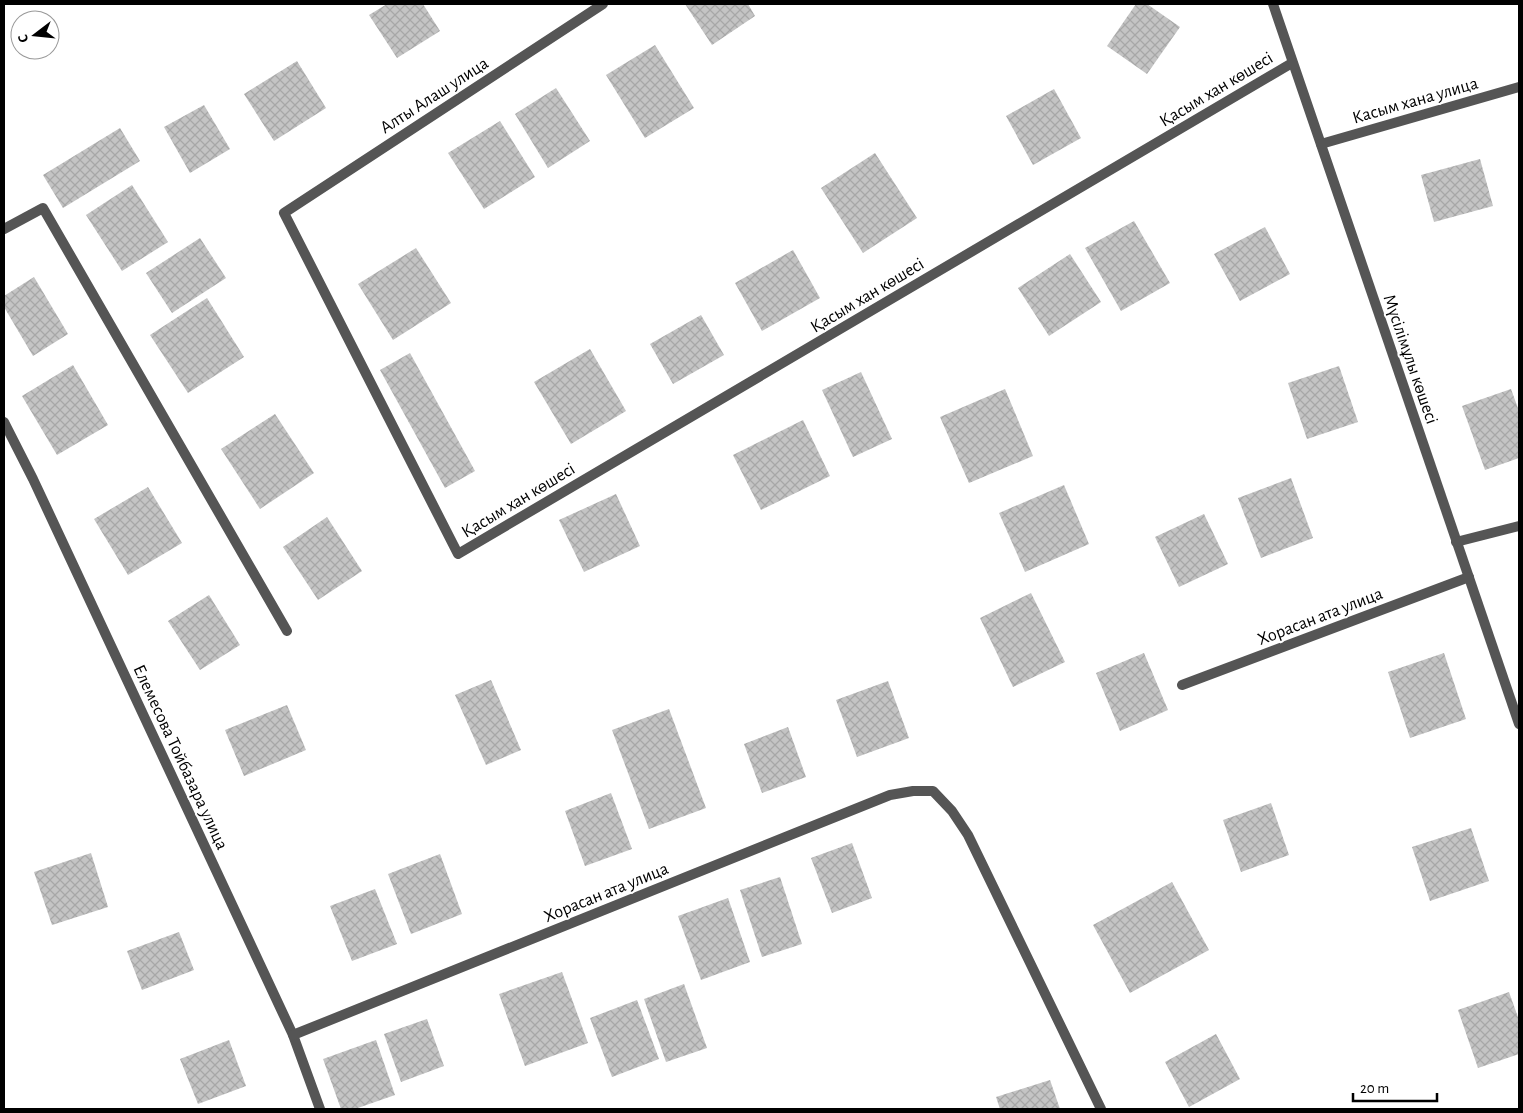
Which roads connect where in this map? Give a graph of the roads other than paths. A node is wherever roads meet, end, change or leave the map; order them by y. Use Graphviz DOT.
graph roads {
  1 [pos="603,4"];
  2 [pos="1273,4"];
  3 [pos="1292,63"];
  4 [pos="1519,87"];
  5 [pos="1320,144"];
  6 [pos="4,229"];
  7 [pos="4,422"];
  8 [pos="1519,526"];
  9 [pos="1456,542"];
  10 [pos="458,554"];
  11 [pos="1469,577"];
  12 [pos="287,631"];
  13 [pos="1182,685"];
  14 [pos="1519,724"];
  15 [pos="293,1035"];
  16 [pos="320,1109"];
  17 [pos="1100,1109"];
  1 -- 10 [label="street, Алты Алаш улица"];
  2 -- 3 [label="street, Мүсілімұлы көшесі"];
  3 -- 5 [label="street, Мүсілімұлы көшесі"];
  3 -- 10 [label="street, Қасым хан көшесі"];
  4 -- 5 [label="street, Касым хана улица"];
  5 -- 9 [label="street, Мүсілімұлы көшесі"];
  6 -- 12 [label="street"];
  7 -- 15 [label="street, Елемесова Тойбазара улица"];
  8 -- 9 [label="street"];
  9 -- 11 [label="street, Мүсілімұлы көшесі"];
  11 -- 13 [label="street, Хорасан ата улица"];
  11 -- 14 [label="street, Мүсілімұлы көшесі"];
  15 -- 16 [label="street, Елемесова Тойбазара улица"];
  15 -- 17 [label="street, Хорасан ата улица"];
}
